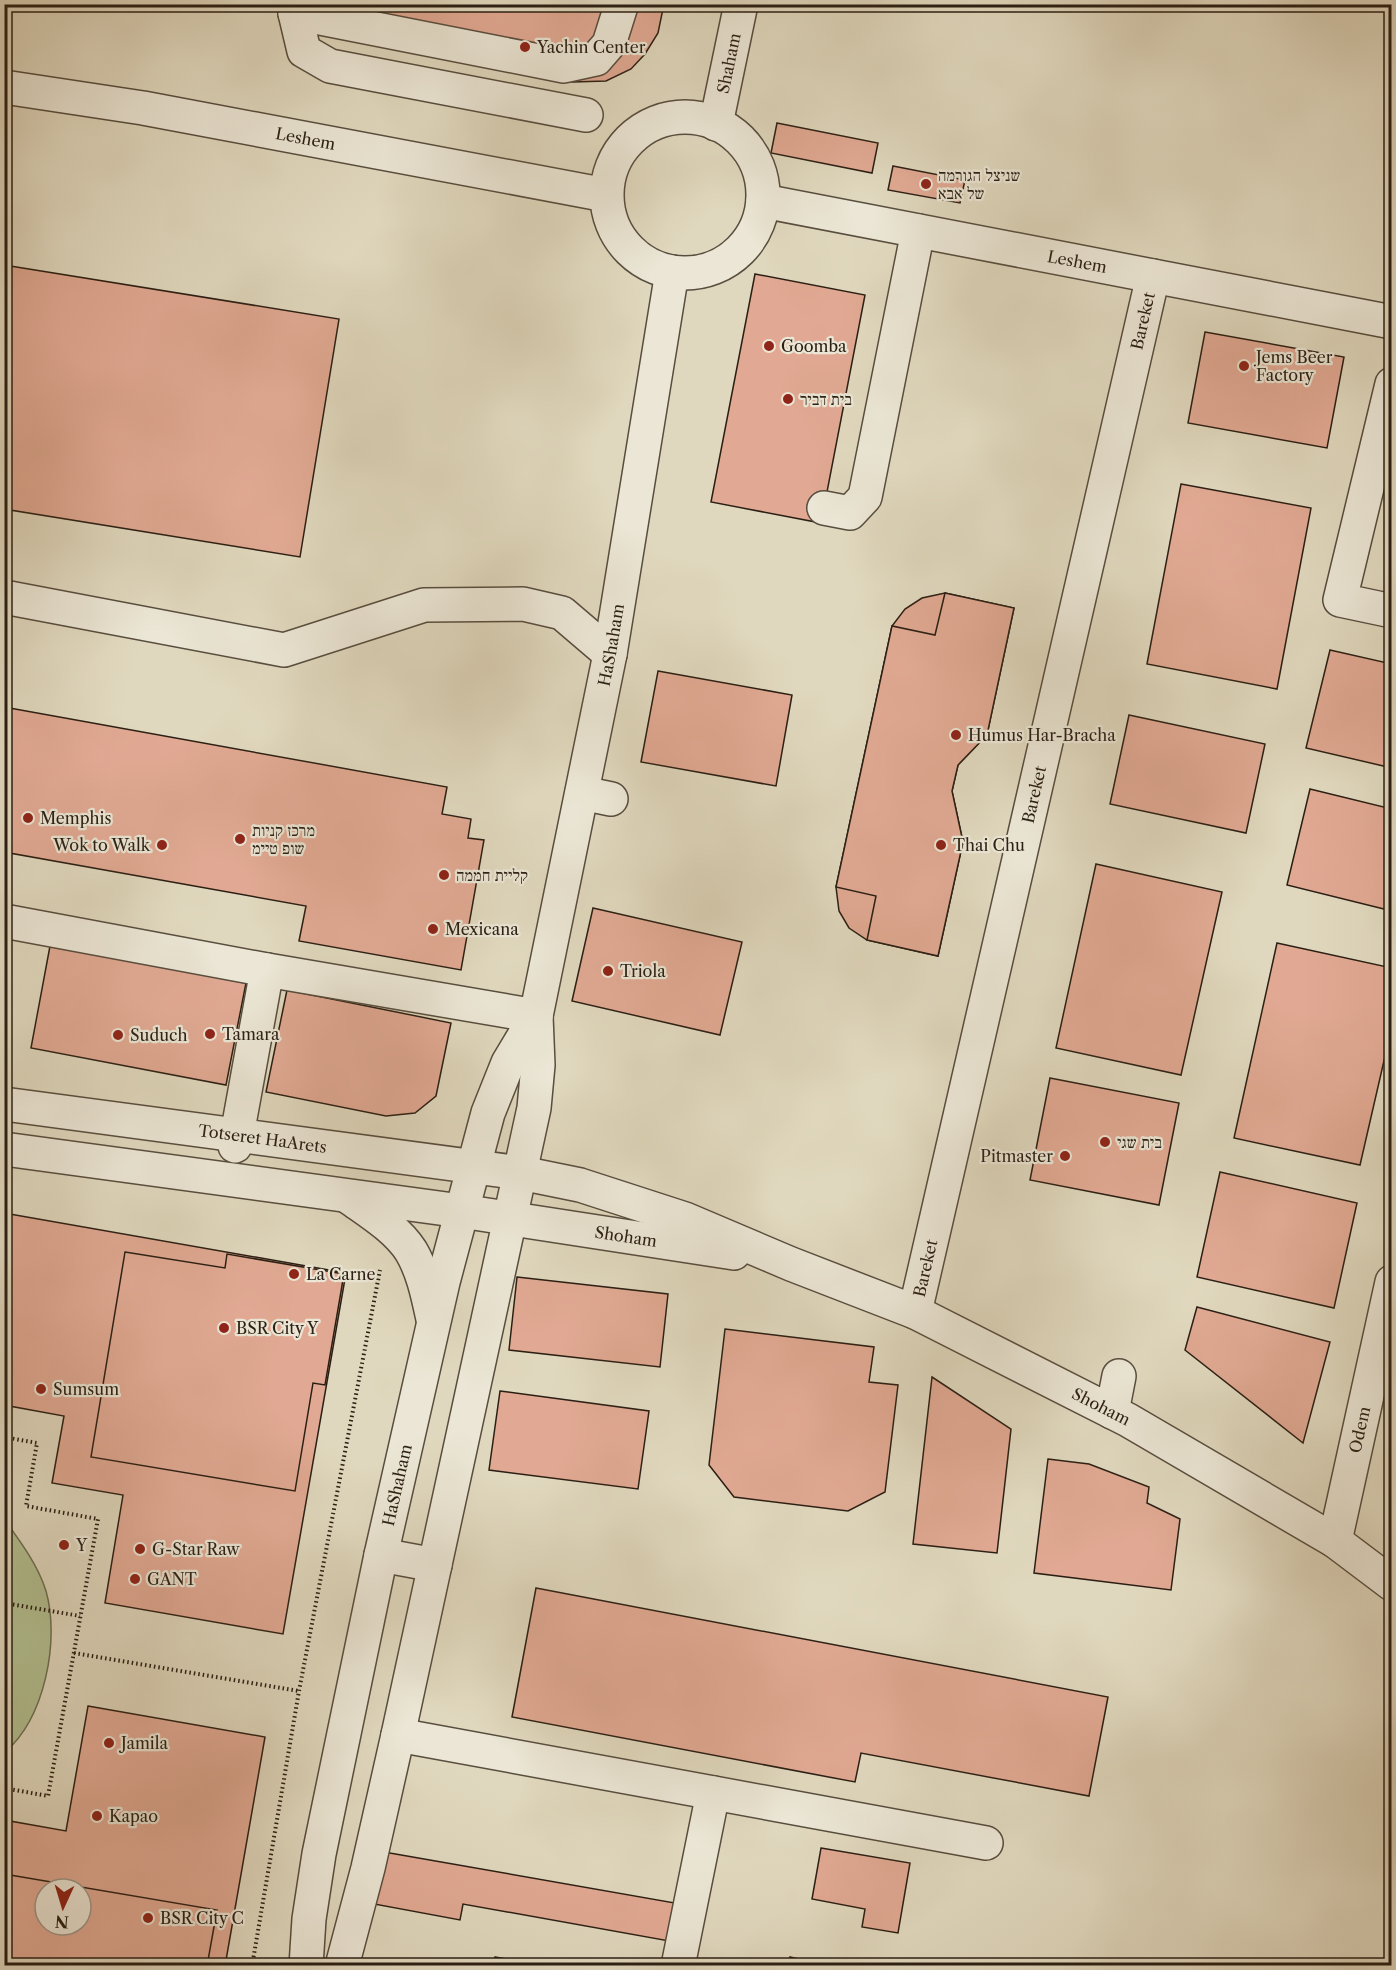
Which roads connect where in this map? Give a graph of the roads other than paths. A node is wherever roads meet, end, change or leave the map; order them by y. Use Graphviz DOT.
graph roads {
  1 [pos="741,4"];
  2 [pos="621,6"];
  3 [pos="296,9"];
  4 [pos="4,87"];
  5 [pos="586,115"];
  6 [pos="716,124"];
  7 [pos="606,195"];
  8 [pos="763,201"];
  9 [pos="918,231"];
  10 [pos="672,272"];
  11 [pos="1153,276"];
  12 [pos="1392,321"];
  13 [pos="1392,384"];
  14 [pos="824,508"];
  15 [pos="4,597"];
  16 [pos="1392,611"];
  17 [pos="610,654"];
  18 [pos="4,921"];
  19 [pos="267,970"];
  20 [pos="536,1016"];
  21 [pos="4,1104"];
  22 [pos="112,1118"];
  23 [pos="237,1141"];
  24 [pos="4,1149"];
  25 [pos="104,1161"];
  26 [pos="472,1167"];
  27 [pos="520,1173"];
  28 [pos="346,1196"];
  29 [pos="461,1211"];
  30 [pos="511,1218"];
  31 [pos="792,1264"];
  32 [pos="1392,1282"];
  33 [pos="915,1312"];
  34 [pos="434,1323"];
  35 [pos="1119,1376"];
  36 [pos="1112,1412"];
  37 [pos="1335,1541"];
  38 [pos="381,1555"];
  39 [pos="435,1565"];
  40 [pos="1392,1584"];
  41 [pos="398,1735"];
  42 [pos="713,1793"];
  43 [pos="986,1843"];
  44 [pos="306,1965"];
  45 [pos="342,1965"];
  46 [pos="678,1965"];
  1 -- 6 [label="street, Shaham"];
  2 -- 3 [label="street"];
  3 -- 5 [label="street"];
  4 -- 7 [label="street, Leshem"];
  6 -- 7 [label="street"];
  6 -- 8 [label="street"];
  7 -- 10 [label="street"];
  8 -- 9 [label="street, Leshem"];
  8 -- 10 [label="street"];
  9 -- 11 [label="street, Leshem"];
  9 -- 14 [label="street"];
  10 -- 17 [label="street, HaShaham"];
  11 -- 12 [label="street, Leshem"];
  11 -- 33 [label="street, Bareket"];
  13 -- 16 [label="street"];
  15 -- 17 [label="street"];
  17 -- 20 [label="street, HaShaham"];
  18 -- 19 [label="street"];
  19 -- 20 [label="street"];
  19 -- 23 [label="street"];
  20 -- 26 [label="street, HaShaham"];
  20 -- 27 [label="street, HaShaham"];
  21 -- 22 [label="street, Totseret HaArets"];
  22 -- 23 [label="street, Totseret HaArets"];
  22 -- 25 [label="street"];
  23 -- 26 [label="street, Totseret HaArets"];
  24 -- 25 [label="street"];
  25 -- 28 [label="street"];
  26 -- 27 [label="street, Totseret HaArets"];
  26 -- 29 [label="street, HaShaham"];
  27 -- 30 [label="street, HaShaham"];
  27 -- 31 [label="street, Shoham"];
  28 -- 29 [label="street"];
  28 -- 34 [label="street"];
  29 -- 30 [label="street, Shoham"];
  29 -- 34 [label="street, HaShaham"];
  30 -- 31 [label="street, Shoham"];
  30 -- 39 [label="street, HaShaham"];
  31 -- 33 [label="street, Shoham"];
  32 -- 37 [label="street, Odem"];
  33 -- 36 [label="street, Shoham"];
  34 -- 38 [label="street, HaShaham"];
  35 -- 36 [label="street"];
  36 -- 37 [label="street, Shoham"];
  37 -- 40 [label="street, Shoham"];
  38 -- 39 [label="street"];
  38 -- 44 [label="street, HaShaham"];
  39 -- 41 [label="street, HaShaham"];
  41 -- 42 [label="street"];
  41 -- 45 [label="street, HaShaham"];
  42 -- 43 [label="street"];
  42 -- 46 [label="street"];
}
